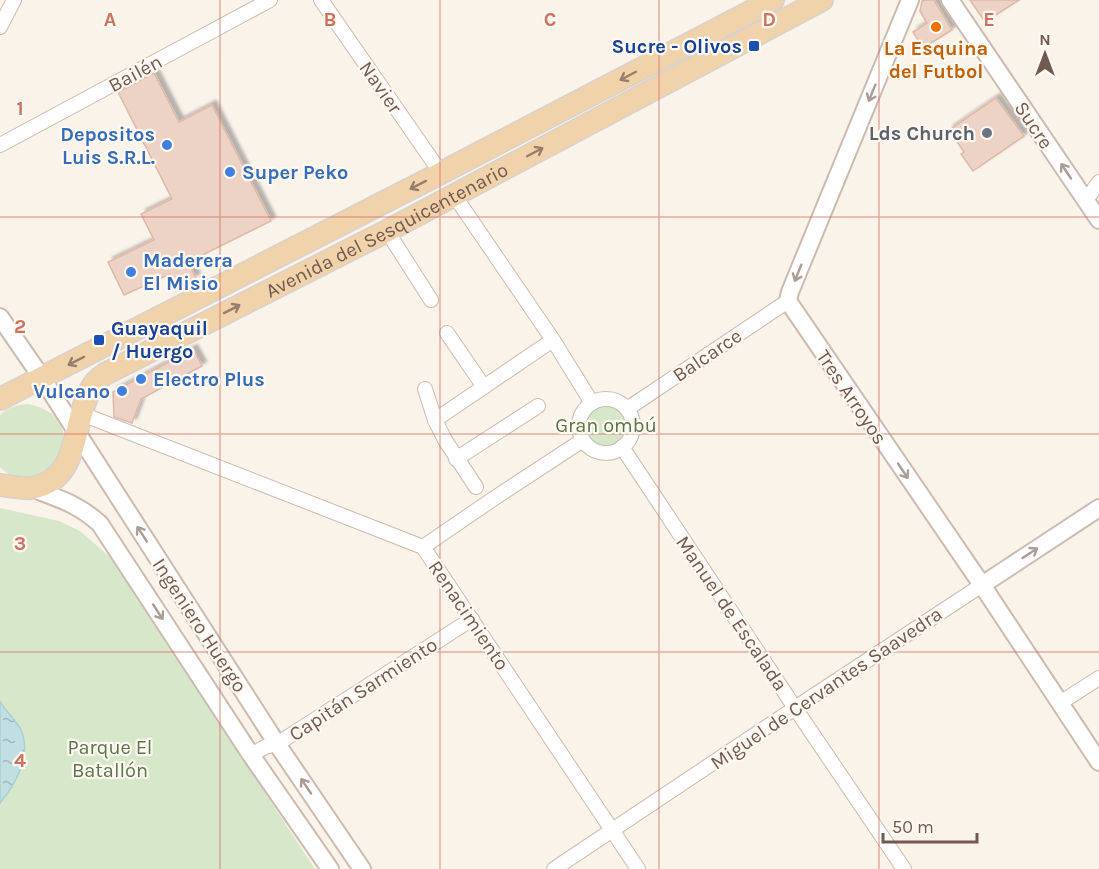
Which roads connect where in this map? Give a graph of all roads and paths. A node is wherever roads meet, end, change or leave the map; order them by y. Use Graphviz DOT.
graph roads {
  1 [pos="14,0"];
  2 [pos="270,0"];
  3 [pos="321,0"];
  4 [pos="773,0"];
  5 [pos="822,0"];
  6 [pos="910,0"];
  7 [pos="950,0"];
  8 [pos="0,27"];
  9 [pos="0,146"];
  10 [pos="441,173"];
  11 [pos="1099,182"];
  12 [pos="454,195"];
  13 [pos="1086,200"];
  14 [pos="1099,220"];
  15 [pos="387,231"];
  16 [pos="431,300"];
  17 [pos="788,301"];
  18 [pos="0,317"];
  19 [pos="447,333"];
  20 [pos="554,340"];
  21 [pos="42,378"];
  22 [pos="484,387"];
  23 [pos="425,389"];
  24 [pos="0,399"];
  25 [pos="592,403"];
  26 [pos="538,406"];
  27 [pos="627,409"];
  28 [pos="435,420"];
  29 [pos="79,422"];
  30 [pos="583,440"];
  31 [pos="622,447"];
  32 [pos="456,459"];
  33 [pos="10,484"];
  34 [pos="476,487"];
  35 [pos="1099,508"];
  36 [pos="423,547"];
  37 [pos="982,585"];
  38 [pos="472,619"];
  39 [pos="1099,678"];
  40 [pos="1060,703"];
  41 [pos="795,708"];
  42 [pos="277,744"];
  43 [pos="251,755"];
  44 [pos="1099,762"];
  45 [pos="325,814"];
  46 [pos="303,830"];
  47 [pos="612,830"];
  48 [pos="330,869"];
  49 [pos="362,869"];
  50 [pos="554,869"];
  51 [pos="638,869"];
  52 [pos="904,869"];
  1 -- 8 [label="street"];
  2 -- 9 [label="street, Bailén"];
  3 -- 10 [label="street, Navier"];
  4 -- 10 [label="main road, Avenida del Sesquicentenario, one-way"];
  12 -- 5 [label="main road, Avenida del Sesquicentenario, one-way"];
  6 -- 17 [label="street, one-way"];
  13 -- 7 [label="street, Sucre, one-way"];
  10 -- 21 [label="main road, Avenida del Sesquicentenario, one-way"];
  11 -- 13 [label="street"];
  12 -- 15 [label="main road, Avenida del Sesquicentenario"];
  12 -- 20 [label="street"];
  13 -- 14 [label="street, Sucre"];
  15 -- 16 [label="street"];
  29 -- 15 [label="main road, Avenida del Sesquicentenario, one-way"];
  17 -- 27 [label="street, Balcarce"];
  17 -- 37 [label="street, Tres Arroyos, one-way"];
  18 -- 21 [label="street, Ingeniero Huergo"];
  19 -- 22 [label="street"];
  20 -- 22 [label="street"];
  20 -- 25 [label="street"];
  21 -- 24 [label="main road, Avenida del Sesquicentenario"];
  21 -- 29 [label="street, Ingeniero Huergo"];
  22 -- 28 [label="street"];
  23 -- 28 [label="street"];
  25 -- 27 [label="street"];
  25 -- 30 [label="street"];
  26 -- 32 [label="street"];
  27 -- 31 [label="street"];
  28 -- 32 [label="street"];
  29 -- 33 [label="main road, Avenida del Sesquicentenario"];
  29 -- 36 [label="street, Renacimiento"];
  42 -- 29 [label="street, Ingeniero Huergo, one-way"];
  30 -- 31 [label="street"];
  30 -- 36 [label="street"];
  31 -- 41 [label="street, Manuel de Escalada"];
  32 -- 34 [label="street"];
  33 -- 43 [label="street, Ingeniero Huergo, one-way"];
  37 -- 35 [label="street, Miguel de Cervantes Saavedra, one-way"];
  36 -- 38 [label="street, Renacimiento"];
  37 -- 40 [label="street, Tres Arroyos"];
  37 -- 41 [label="street, Miguel de Cervantes Saavedra"];
  38 -- 42 [label="street, Capitán Sarmiento"];
  38 -- 47 [label="street, Renacimiento"];
  39 -- 40 [label="street"];
  40 -- 44 [label="street, Tres Arroyos"];
  41 -- 47 [label="street, Miguel de Cervantes Saavedra"];
  41 -- 52 [label="street, Manuel de Escalada"];
  42 -- 43 [label="street, Capitán Sarmiento"];
  45 -- 42 [label="street, Ingeniero Huergo, one-way"];
  43 -- 46 [label="street, Ingeniero Huergo"];
  45 -- 46 [label="street"];
  45 -- 49 [label="street, Ingeniero Huergo"];
  46 -- 48 [label="street, Ingeniero Huergo"];
  47 -- 50 [label="street, Miguel de Cervantes Saavedra"];
  47 -- 51 [label="street, Renacimiento"];
}
